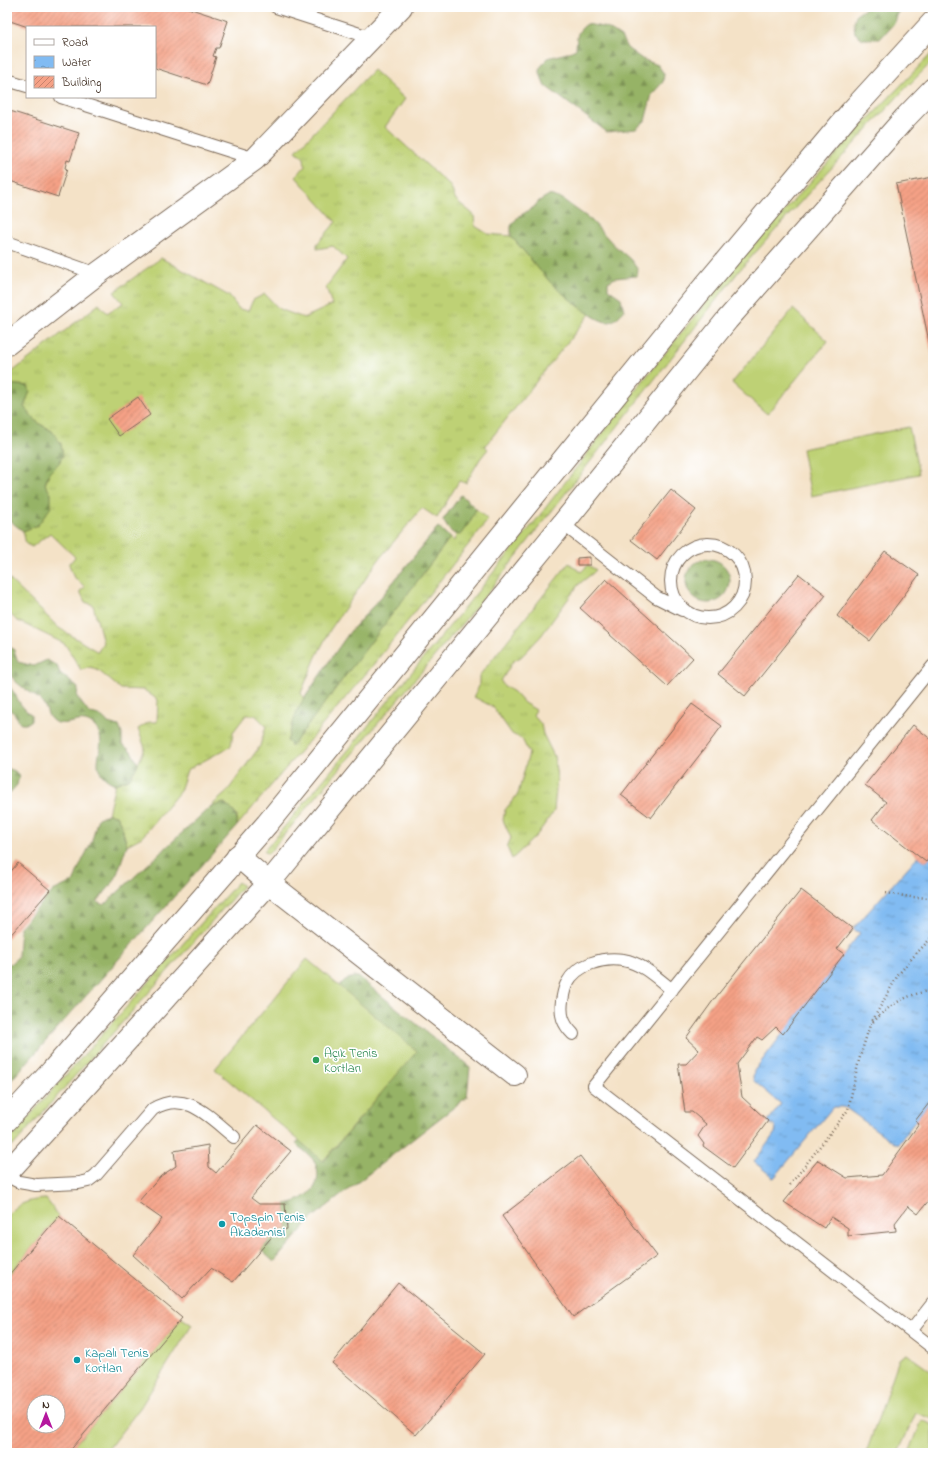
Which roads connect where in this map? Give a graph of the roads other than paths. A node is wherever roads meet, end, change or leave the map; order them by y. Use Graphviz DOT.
graph roads {
  1 [pos="276,7"];
  2 [pos="401,7"];
  3 [pos="933,22"];
  4 [pos="372,38"];
  5 [pos="7,80"];
  6 [pos="26,86"];
  7 [pos="933,89"];
  8 [pos="64,98"];
  9 [pos="255,159"];
  10 [pos="7,242"];
  11 [pos="97,274"];
  12 [pos="7,344"];
  13 [pos="563,524"];
  14 [pos="671,583"];
  15 [pos="656,597"];
  16 [pos="690,613"];
  17 [pos="933,666"];
  18 [pos="238,856"];
  19 [pos="269,883"];
  20 [pos="672,990"];
  21 [pos="573,1034"];
  22 [pos="515,1075"];
  23 [pos="7,1120"];
  24 [pos="234,1137"];
  25 [pos="7,1175"];
  26 [pos="933,1303"];
  27 [pos="911,1331"];
  28 [pos="933,1348"];
  1 -- 4 [label="lane"];
  2 -- 4 [label="street"];
  3 -- 18 [label="street"];
  4 -- 9 [label="street"];
  5 -- 6 [label="lane"];
  7 -- 13 [label="street"];
  8 -- 9 [label="lane"];
  9 -- 11 [label="street"];
  10 -- 11 [label="lane"];
  11 -- 12 [label="street"];
  13 -- 15 [label="lane"];
  13 -- 19 [label="street"];
  14 -- 15 [label="lane"];
  14 -- 16 [label="lane"];
  14 -- 16 [label="lane"];
  15 -- 16 [label="lane"];
  17 -- 20 [label="lane"];
  18 -- 19 [label="street"];
  18 -- 23 [label="street"];
  19 -- 22 [label="street"];
  19 -- 25 [label="street"];
  20 -- 21 [label="lane"];
  20 -- 27 [label="lane"];
  24 -- 25 [label="lane"];
  26 -- 27 [label="lane"];
  27 -- 28 [label="lane"];
}
